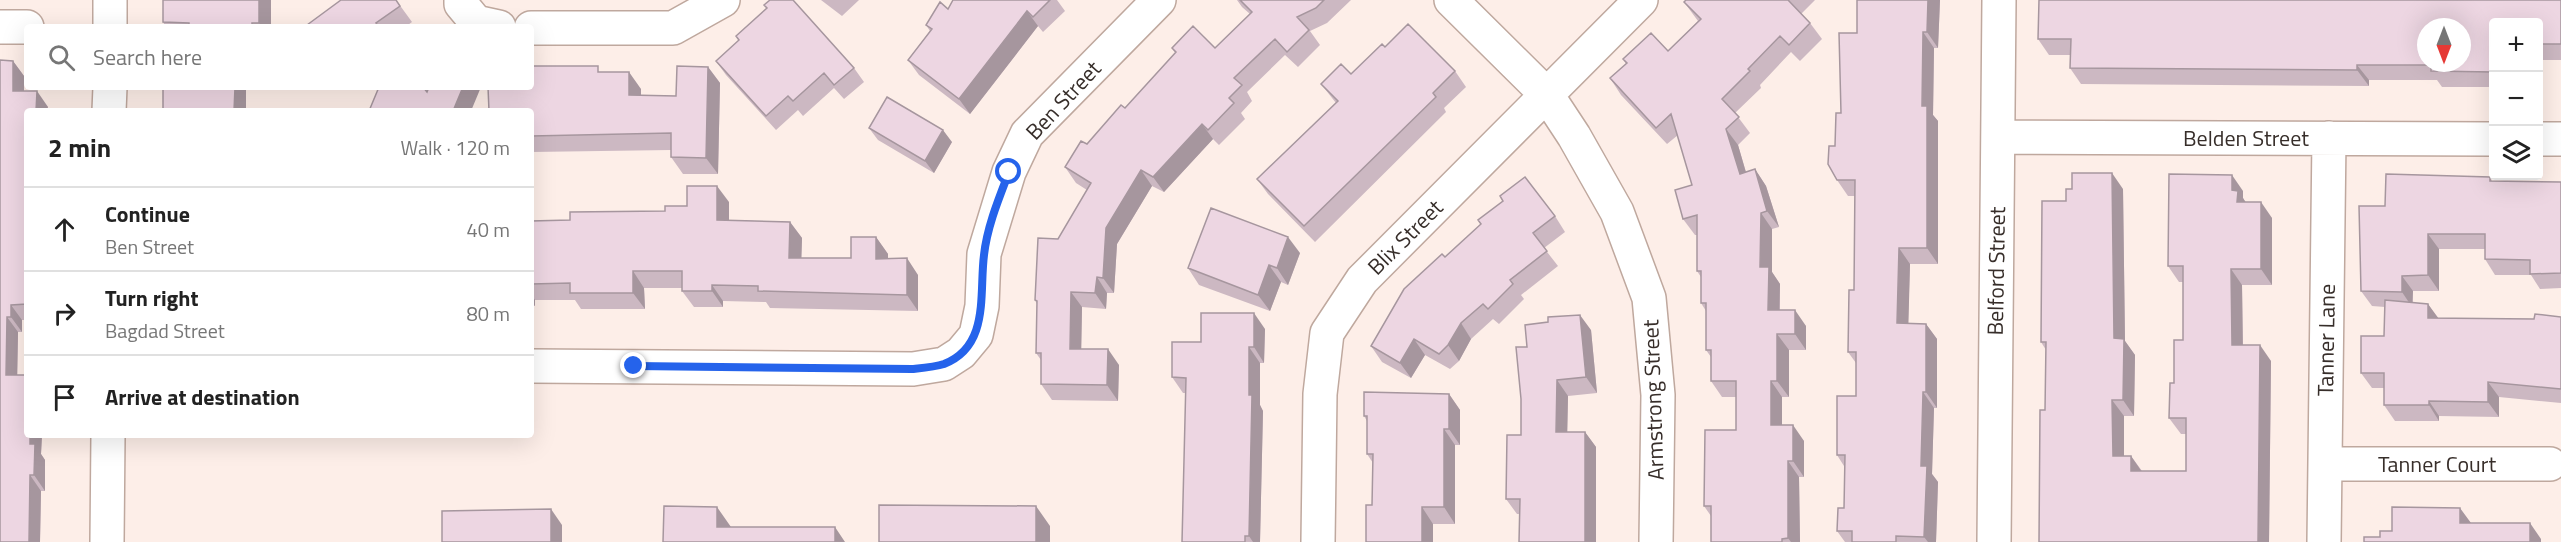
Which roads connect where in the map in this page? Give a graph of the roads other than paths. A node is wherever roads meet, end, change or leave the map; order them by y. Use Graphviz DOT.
graph roads {
  1 [pos="110,0"];
  2 [pos="723,0"];
  3 [pos="1159,0"];
  4 [pos="1451,0"];
  5 [pos="1641,0"];
  6 [pos="1999,0"];
  7 [pos="110,24"];
  8 [pos="0,27"];
  9 [pos="24,27"];
  10 [pos="534,28"];
  11 [pos="110,90"];
  12 [pos="1547,95"];
  13 [pos="110,108"];
  14 [pos="1998,137"];
  15 [pos="2329,138"];
  16 [pos="2489,139"];
  17 [pos="2543,139"];
  18 [pos="2561,139"];
  19 [pos="534,366"];
  20 [pos="108,438"];
  21 [pos="2325,464"];
  22 [pos="2550,464"];
  23 [pos="107,542"];
  24 [pos="1318,542"];
  25 [pos="1656,542"];
  26 [pos="1994,542"];
  27 [pos="2324,542"];
  1 -- 7 [label="street"];
  2 -- 10 [label="street"];
  3 -- 19 [label="street, Ben Street"];
  4 -- 12 [label="street, Armstrong Street"];
  5 -- 12 [label="street, Blix Street"];
  6 -- 14 [label="street, Belford Street"];
  8 -- 9 [label="street"];
  11 -- 13 [label="street"];
  12 -- 24 [label="street, Blix Street"];
  12 -- 25 [label="street, Armstrong Street"];
  14 -- 15 [label="street, Belden Street"];
  14 -- 26 [label="street, Belford Street"];
  15 -- 16 [label="street, Belden Street"];
  15 -- 21 [label="street, Tanner Lane"];
  17 -- 18 [label="street"];
  20 -- 23 [label="street"];
  21 -- 22 [label="street, Tanner Court"];
  21 -- 27 [label="street, Tanner Lane"];
}
